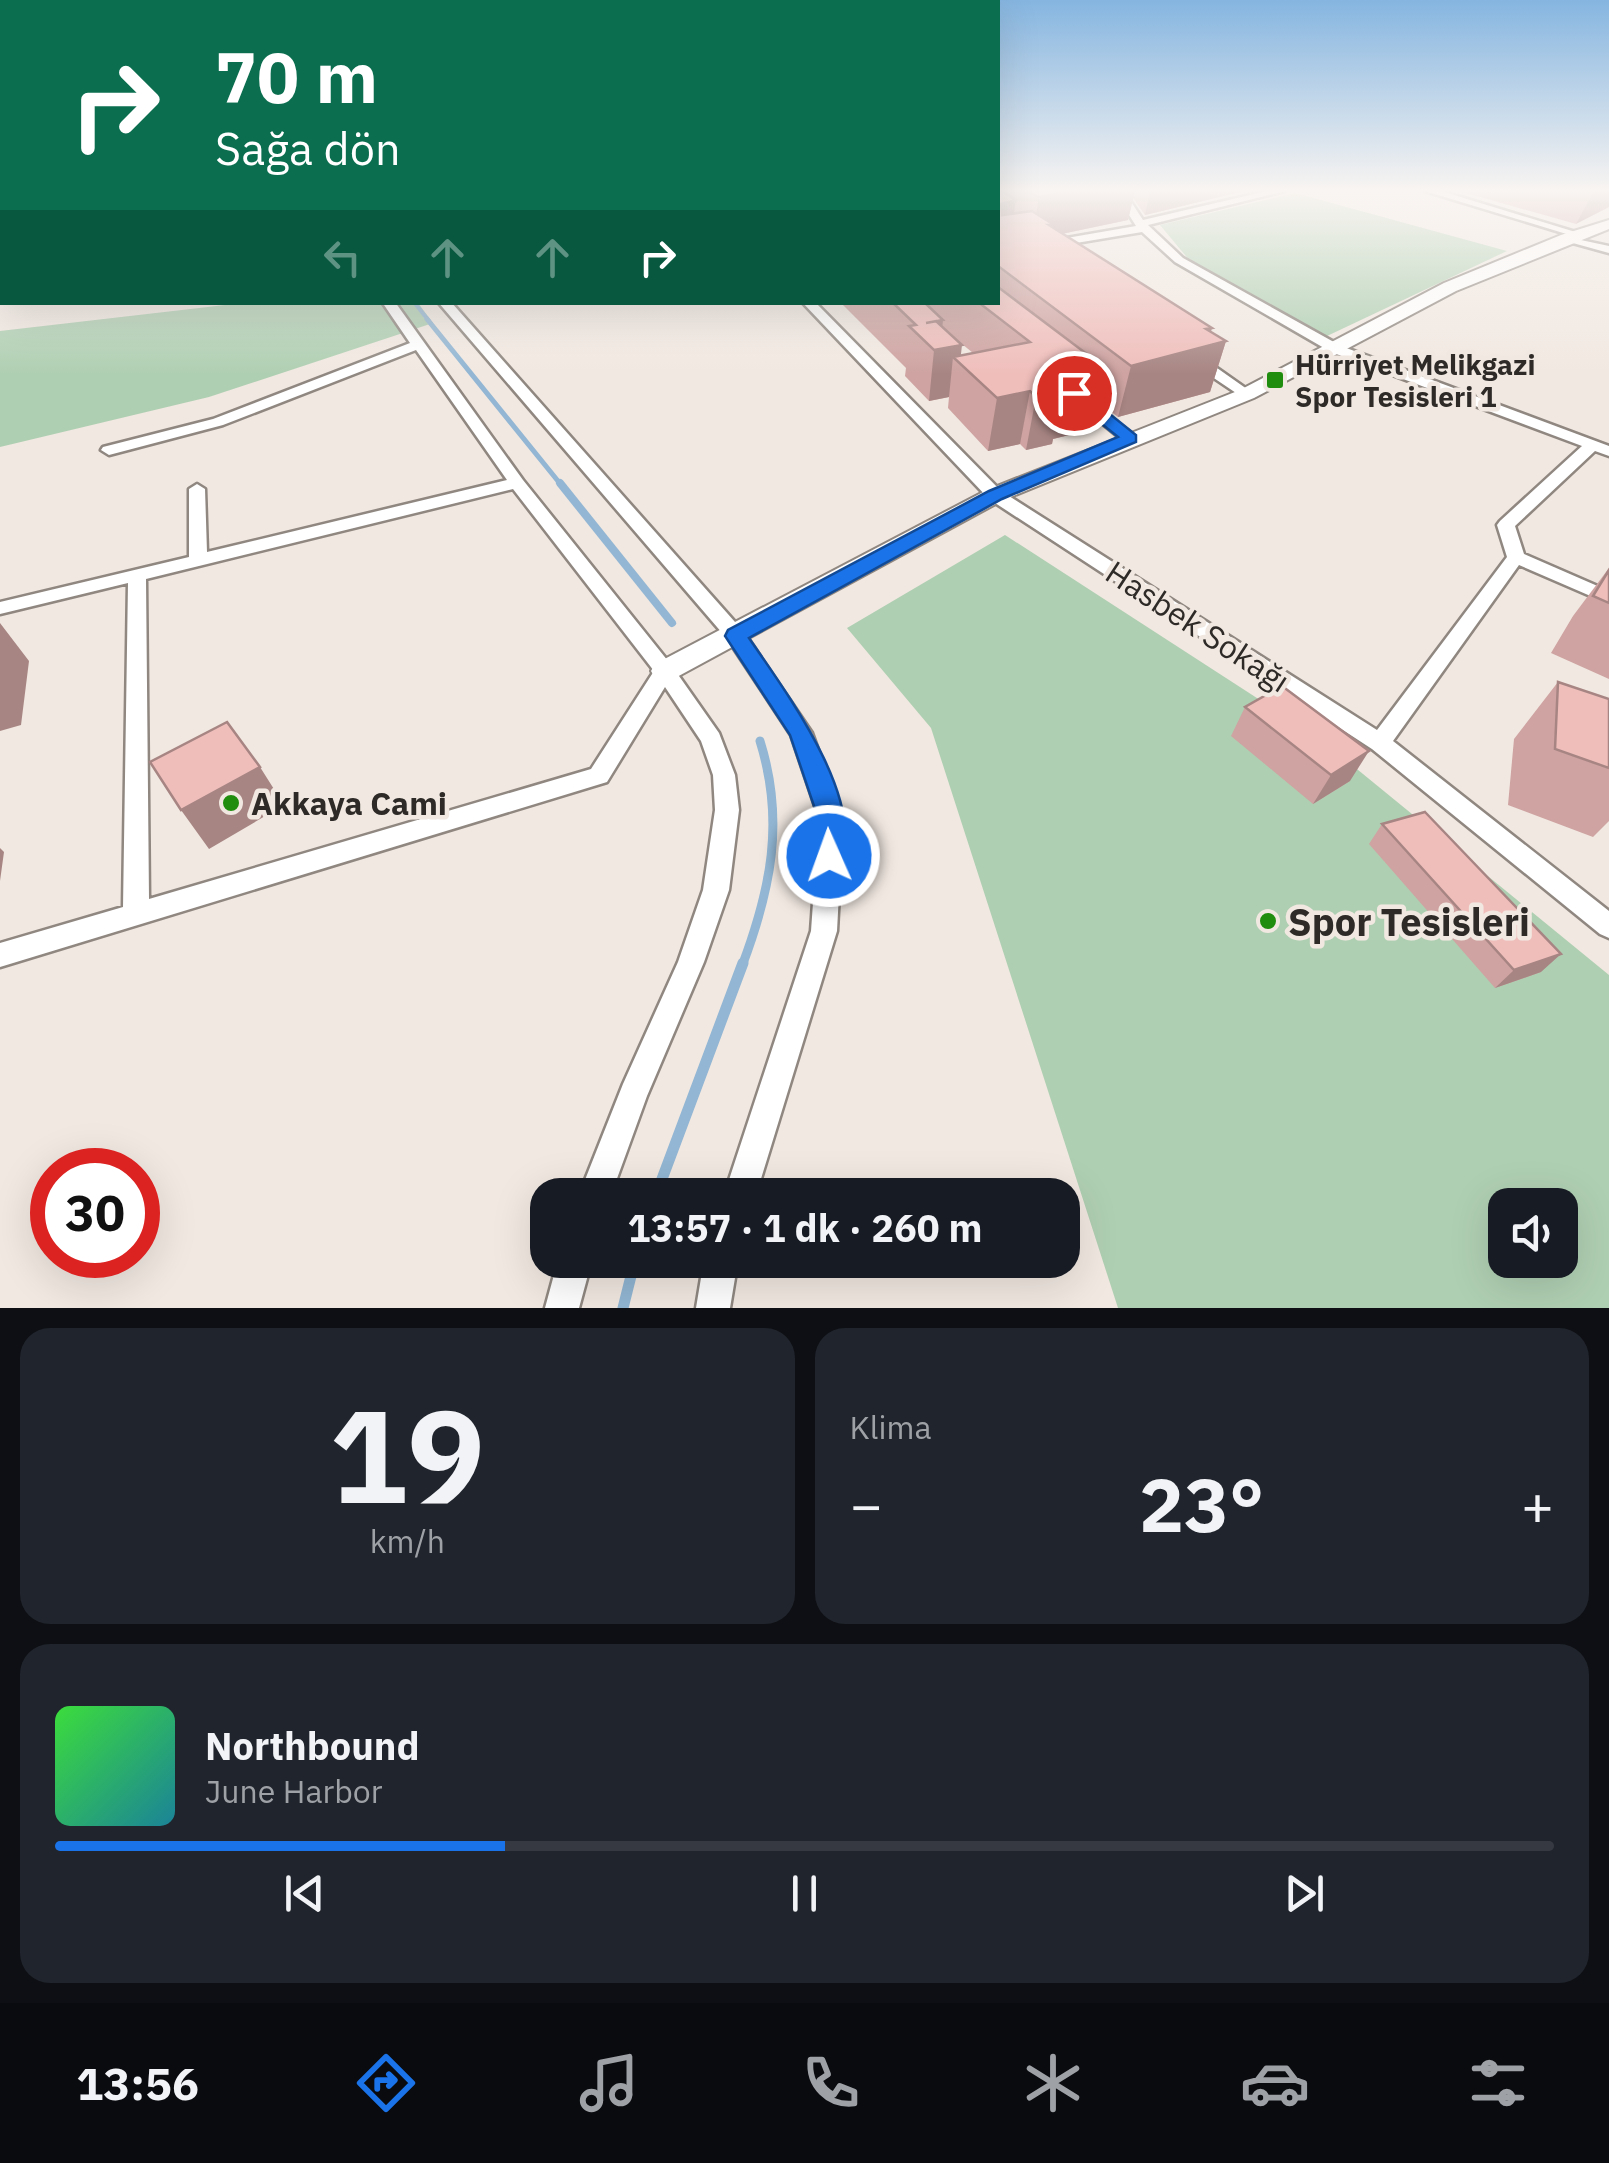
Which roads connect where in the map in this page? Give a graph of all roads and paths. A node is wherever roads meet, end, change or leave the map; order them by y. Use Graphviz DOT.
graph roads {
  1 [pos="1032,252"];
  2 [pos="1170,252"];
  3 [pos="1533,252"];
  4 [pos="1042,258"];
  5 [pos="390,305"];
  6 [pos="447,305"];
  7 [pos="811,305"];
  8 [pos="416,345"];
  9 [pos="1336,349"];
  10 [pos="1184,352"];
  11 [pos="1069,389"];
  12 [pos="1248,394"];
  13 [pos="1130,438"];
  14 [pos="1601,448"];
  15 [pos="109,450"];
  16 [pos="517,483"];
  17 [pos="197,489"];
  18 [pos="995,495"];
  19 [pos="1516,557"];
  20 [pos="198,561"];
  21 [pos="136,576"];
  22 [pos="1609,598"];
  23 [pos="0,608"];
  24 [pos="736,636"];
  25 [pos="665,671"];
  26 [pos="1380,743"];
  27 [pos="136,914"];
  28 [pos="1609,926"];
  29 [pos="0,955"];
  30 [pos="602,1178"];
  31 [pos="745,1178"];
  32 [pos="570,1278"];
  33 [pos="718,1278"];
  34 [pos="562,1308"];
  35 [pos="712,1308"];
  1 -- 4 [label="street"];
  2 -- 9 [label="street"];
  3 -- 9 [label="street"];
  5 -- 8 [label="street"];
  6 -- 24 [label="street"];
  7 -- 18 [label="street, Hasbek Sokağı"];
  8 -- 15 [label="street"];
  8 -- 16 [label="street"];
  9 -- 12 [label="street"];
  9 -- 14 [label="street"];
  10 -- 12 [label="street"];
  11 -- 13 [label="street"];
  12 -- 13 [label="street"];
  13 -- 18 [label="street"];
  14 -- 19 [label="street"];
  16 -- 20 [label="street"];
  16 -- 25 [label="street"];
  17 -- 20 [label="street"];
  18 -- 24 [label="street"];
  18 -- 26 [label="street, Hasbek Sokağı"];
  19 -- 22 [label="street"];
  19 -- 26 [label="street"];
  20 -- 21 [label="street"];
  21 -- 23 [label="street"];
  21 -- 27 [label="street"];
  24 -- 25 [label="street"];
  24 -- 31 [label="street"];
  25 -- 27 [label="street"];
  25 -- 30 [label="street"];
  26 -- 28 [label="street, Hasbek Sokağı"];
  27 -- 29 [label="street"];
  32 -- 34 [label="street"];
  33 -- 35 [label="street"];
}
